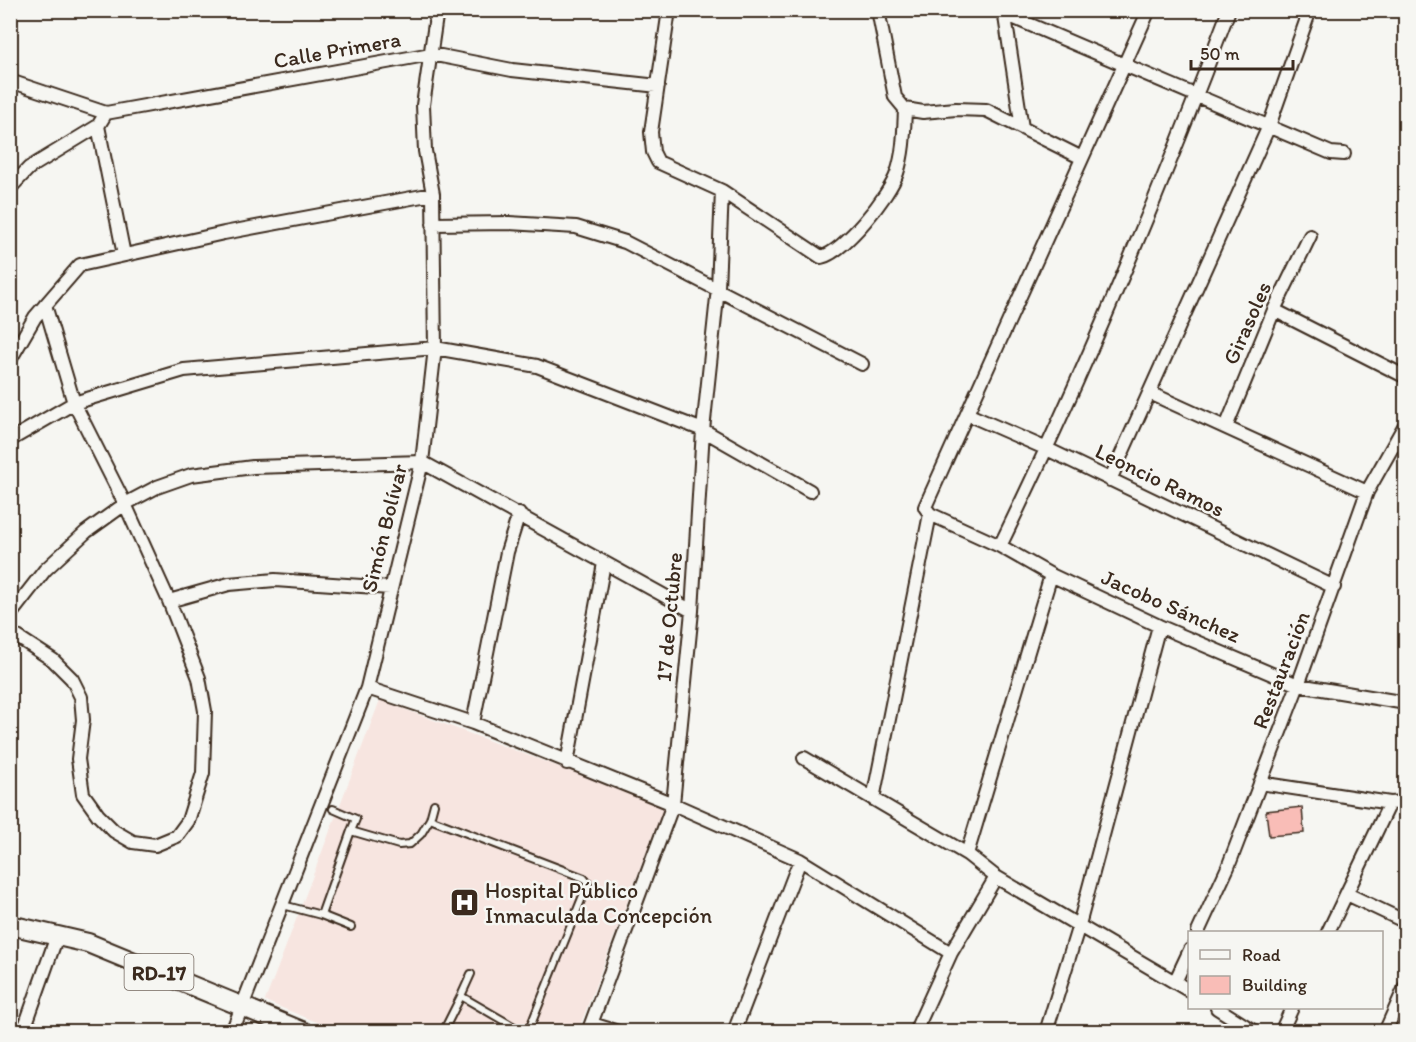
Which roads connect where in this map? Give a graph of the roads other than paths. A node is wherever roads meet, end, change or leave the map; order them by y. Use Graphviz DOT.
graph roads {
  1 [pos="437,10"];
  2 [pos="669,10"];
  3 [pos="878,10"];
  4 [pos="1149,10"];
  5 [pos="1229,10"];
  6 [pos="1310,10"];
  7 [pos="1005,12"];
  8 [pos="431,54"];
  9 [pos="1126,65"];
  10 [pos="10,81"];
  11 [pos="658,86"];
  12 [pos="1197,95"];
  13 [pos="905,109"];
  14 [pos="106,112"];
  15 [pos="98,126"];
  16 [pos="1269,126"];
  17 [pos="1022,128"];
  18 [pos="1344,154"];
  19 [pos="1082,158"];
  20 [pos="10,188"];
  21 [pos="722,191"];
  22 [pos="433,194"];
  23 [pos="433,224"];
  24 [pos="1310,236"];
  25 [pos="124,255"];
  26 [pos="718,288"];
  27 [pos="45,305"];
  28 [pos="1274,310"];
  29 [pos="435,348"];
  30 [pos="10,360"];
  31 [pos="862,364"];
  32 [pos="1406,377"];
  33 [pos="1150,393"];
  34 [pos="74,403"];
  35 [pos="967,414"];
  36 [pos="1406,423"];
  37 [pos="1226,427"];
  38 [pos="703,430"];
  39 [pos="10,440"];
  40 [pos="1047,449"];
  41 [pos="422,462"];
  42 [pos="1110,480"];
  43 [pos="810,491"];
  44 [pos="1367,492"];
  45 [pos="125,504"];
  46 [pos="519,514"];
  47 [pos="930,514"];
  48 [pos="1000,546"];
  49 [pos="604,563"];
  50 [pos="1051,575"];
  51 [pos="1334,587"];
  52 [pos="390,588"];
  53 [pos="168,601"];
  54 [pos="692,611"];
  55 [pos="10,615"];
  56 [pos="1159,626"];
  57 [pos="10,632"];
  58 [pos="1298,685"];
  59 [pos="367,688"];
  60 [pos="1406,704"];
  61 [pos="473,723"];
  62 [pos="804,758"];
  63 [pos="567,763"];
  64 [pos="1260,783"];
  65 [pos="873,798"];
  66 [pos="1406,802"];
  67 [pos="1390,803"];
  68 [pos="434,804"];
  69 [pos="673,804"];
  70 [pos="333,809"];
  71 [pos="430,819"];
  72 [pos="351,831"];
  73 [pos="967,854"];
  74 [pos="800,860"];
  75 [pos="996,877"];
  76 [pos="1347,894"];
  77 [pos="283,904"];
  78 [pos="321,915"];
  79 [pos="1406,922"];
  80 [pos="10,925"];
  81 [pos="1079,925"];
  82 [pos="351,927"];
  83 [pos="1199,931"];
  84 [pos="1329,931"];
  85 [pos="57,936"];
  86 [pos="951,952"];
  87 [pos="1188,954"];
  88 [pos="471,974"];
  89 [pos="1175,982"];
  90 [pos="1406,985"];
  91 [pos="1188,990"];
  92 [pos="461,996"];
  93 [pos="243,1007"];
  94 [pos="1218,1009"];
  95 [pos="1292,1009"];
  96 [pos="24,1028"];
  97 [pos="590,1028"];
  98 [pos="44,1032"];
  99 [pos="232,1032"];
  100 [pos="304,1032"];
  101 [pos="443,1032"];
  102 [pos="523,1032"];
  103 [pos="528,1032"];
  104 [pos="618,1032"];
  105 [pos="734,1032"];
  106 [pos="915,1032"];
  107 [pos="1046,1032"];
  108 [pos="1255,1032"];
  109 [pos="1281,1032"];
  110 [pos="1385,1032"];
  1 -- 8 [label="street, Simón Bolívar"];
  2 -- 11 [label="street"];
  3 -- 13 [label="street"];
  4 -- 9 [label="street"];
  5 -- 12 [label="street"];
  6 -- 16 [label="street"];
  7 -- 9 [label="street"];
  7 -- 17 [label="street"];
  8 -- 11 [label="street, Calle Primera"];
  8 -- 14 [label="street, Calle Primera"];
  8 -- 22 [label="street, Simón Bolívar"];
  9 -- 12 [label="street"];
  9 -- 19 [label="street"];
  10 -- 14 [label="street"];
  11 -- 21 [label="street"];
  12 -- 16 [label="street"];
  12 -- 40 [label="street"];
  13 -- 17 [label="street"];
  13 -- 21 [label="street"];
  14 -- 15 [label="street"];
  15 -- 20 [label="street"];
  15 -- 25 [label="street"];
  16 -- 18 [label="street"];
  16 -- 33 [label="street"];
  17 -- 19 [label="street"];
  19 -- 35 [label="street"];
  21 -- 26 [label="street, 17 de Octubre"];
  22 -- 23 [label="street, Simón Bolívar"];
  22 -- 25 [label="street"];
  23 -- 26 [label="street"];
  23 -- 29 [label="street, Simón Bolívar"];
  24 -- 28 [label="street, Girasoles"];
  25 -- 27 [label="street"];
  26 -- 31 [label="street"];
  26 -- 38 [label="street, 17 de Octubre"];
  27 -- 30 [label="street"];
  27 -- 34 [label="street"];
  28 -- 32 [label="street"];
  28 -- 37 [label="street, Girasoles"];
  29 -- 34 [label="street"];
  29 -- 38 [label="street"];
  29 -- 41 [label="street, Simón Bolívar"];
  33 -- 37 [label="street"];
  33 -- 42 [label="street"];
  34 -- 39 [label="street"];
  34 -- 45 [label="street"];
  35 -- 40 [label="street, Leoncio Ramos"];
  35 -- 47 [label="street"];
  36 -- 44 [label="street, Restauración"];
  37 -- 44 [label="street"];
  38 -- 43 [label="street"];
  38 -- 54 [label="street, 17 de Octubre"];
  40 -- 42 [label="street, Leoncio Ramos"];
  40 -- 48 [label="street"];
  41 -- 45 [label="street"];
  41 -- 46 [label="street"];
  41 -- 52 [label="street, Simón Bolívar"];
  42 -- 51 [label="street, Leoncio Ramos"];
  44 -- 51 [label="street, Restauración"];
  45 -- 53 [label="street"];
  45 -- 55 [label="street"];
  46 -- 49 [label="street"];
  46 -- 61 [label="street"];
  47 -- 48 [label="street, Jacobo Sánchez"];
  47 -- 65 [label="street"];
  48 -- 50 [label="street, Jacobo Sánchez"];
  49 -- 54 [label="street"];
  49 -- 63 [label="street"];
  50 -- 56 [label="street, Jacobo Sánchez"];
  50 -- 73 [label="street"];
  51 -- 58 [label="street, Restauración"];
  52 -- 53 [label="street"];
  52 -- 59 [label="street, Simón Bolívar"];
  53 -- 57 [label="street"];
  54 -- 69 [label="street, 17 de Octubre"];
  56 -- 58 [label="street, Jacobo Sánchez"];
  56 -- 81 [label="street"];
  58 -- 60 [label="street, Jacobo Sánchez"];
  58 -- 64 [label="street, Restauración"];
  59 -- 61 [label="street"];
  59 -- 77 [label="street, Simón Bolívar"];
  61 -- 63 [label="street"];
  62 -- 65 [label="street"];
  63 -- 69 [label="street"];
  64 -- 67 [label="street"];
  64 -- 83 [label="street, Restauración"];
  65 -- 73 [label="street"];
  66 -- 67 [label="street"];
  67 -- 76 [label="street"];
  68 -- 71 [label="lane"];
  69 -- 74 [label="street"];
  69 -- 97 [label="street, 17 de Octubre"];
  70 -- 72 [label="lane"];
  71 -- 72 [label="lane"];
  71 -- 103 [label="lane"];
  72 -- 78 [label="lane"];
  73 -- 75 [label="street"];
  74 -- 86 [label="street"];
  74 -- 105 [label="street"];
  75 -- 81 [label="street"];
  75 -- 86 [label="street"];
  76 -- 79 [label="street"];
  76 -- 84 [label="street"];
  77 -- 78 [label="lane"];
  77 -- 93 [label="street, Simón Bolívar"];
  78 -- 82 [label="lane"];
  80 -- 85 [label="main road, RD-17"];
  81 -- 89 [label="street"];
  81 -- 107 [label="street"];
  85 -- 93 [label="main road, RD-17"];
  85 -- 96 [label="street"];
  86 -- 106 [label="street"];
  87 -- 89 [label="street"];
  88 -- 92 [label="lane"];
  89 -- 91 [label="street"];
  90 -- 110 [label="street"];
  92 -- 101 [label="lane"];
  92 -- 102 [label="lane"];
  93 -- 99 [label="street, Simón Bolívar"];
  93 -- 100 [label="main road, RD-17"];
  94 -- 108 [label="street"];
  95 -- 109 [label="street"];
  96 -- 98 [label="street"];
  97 -- 104 [label="street"];
}
